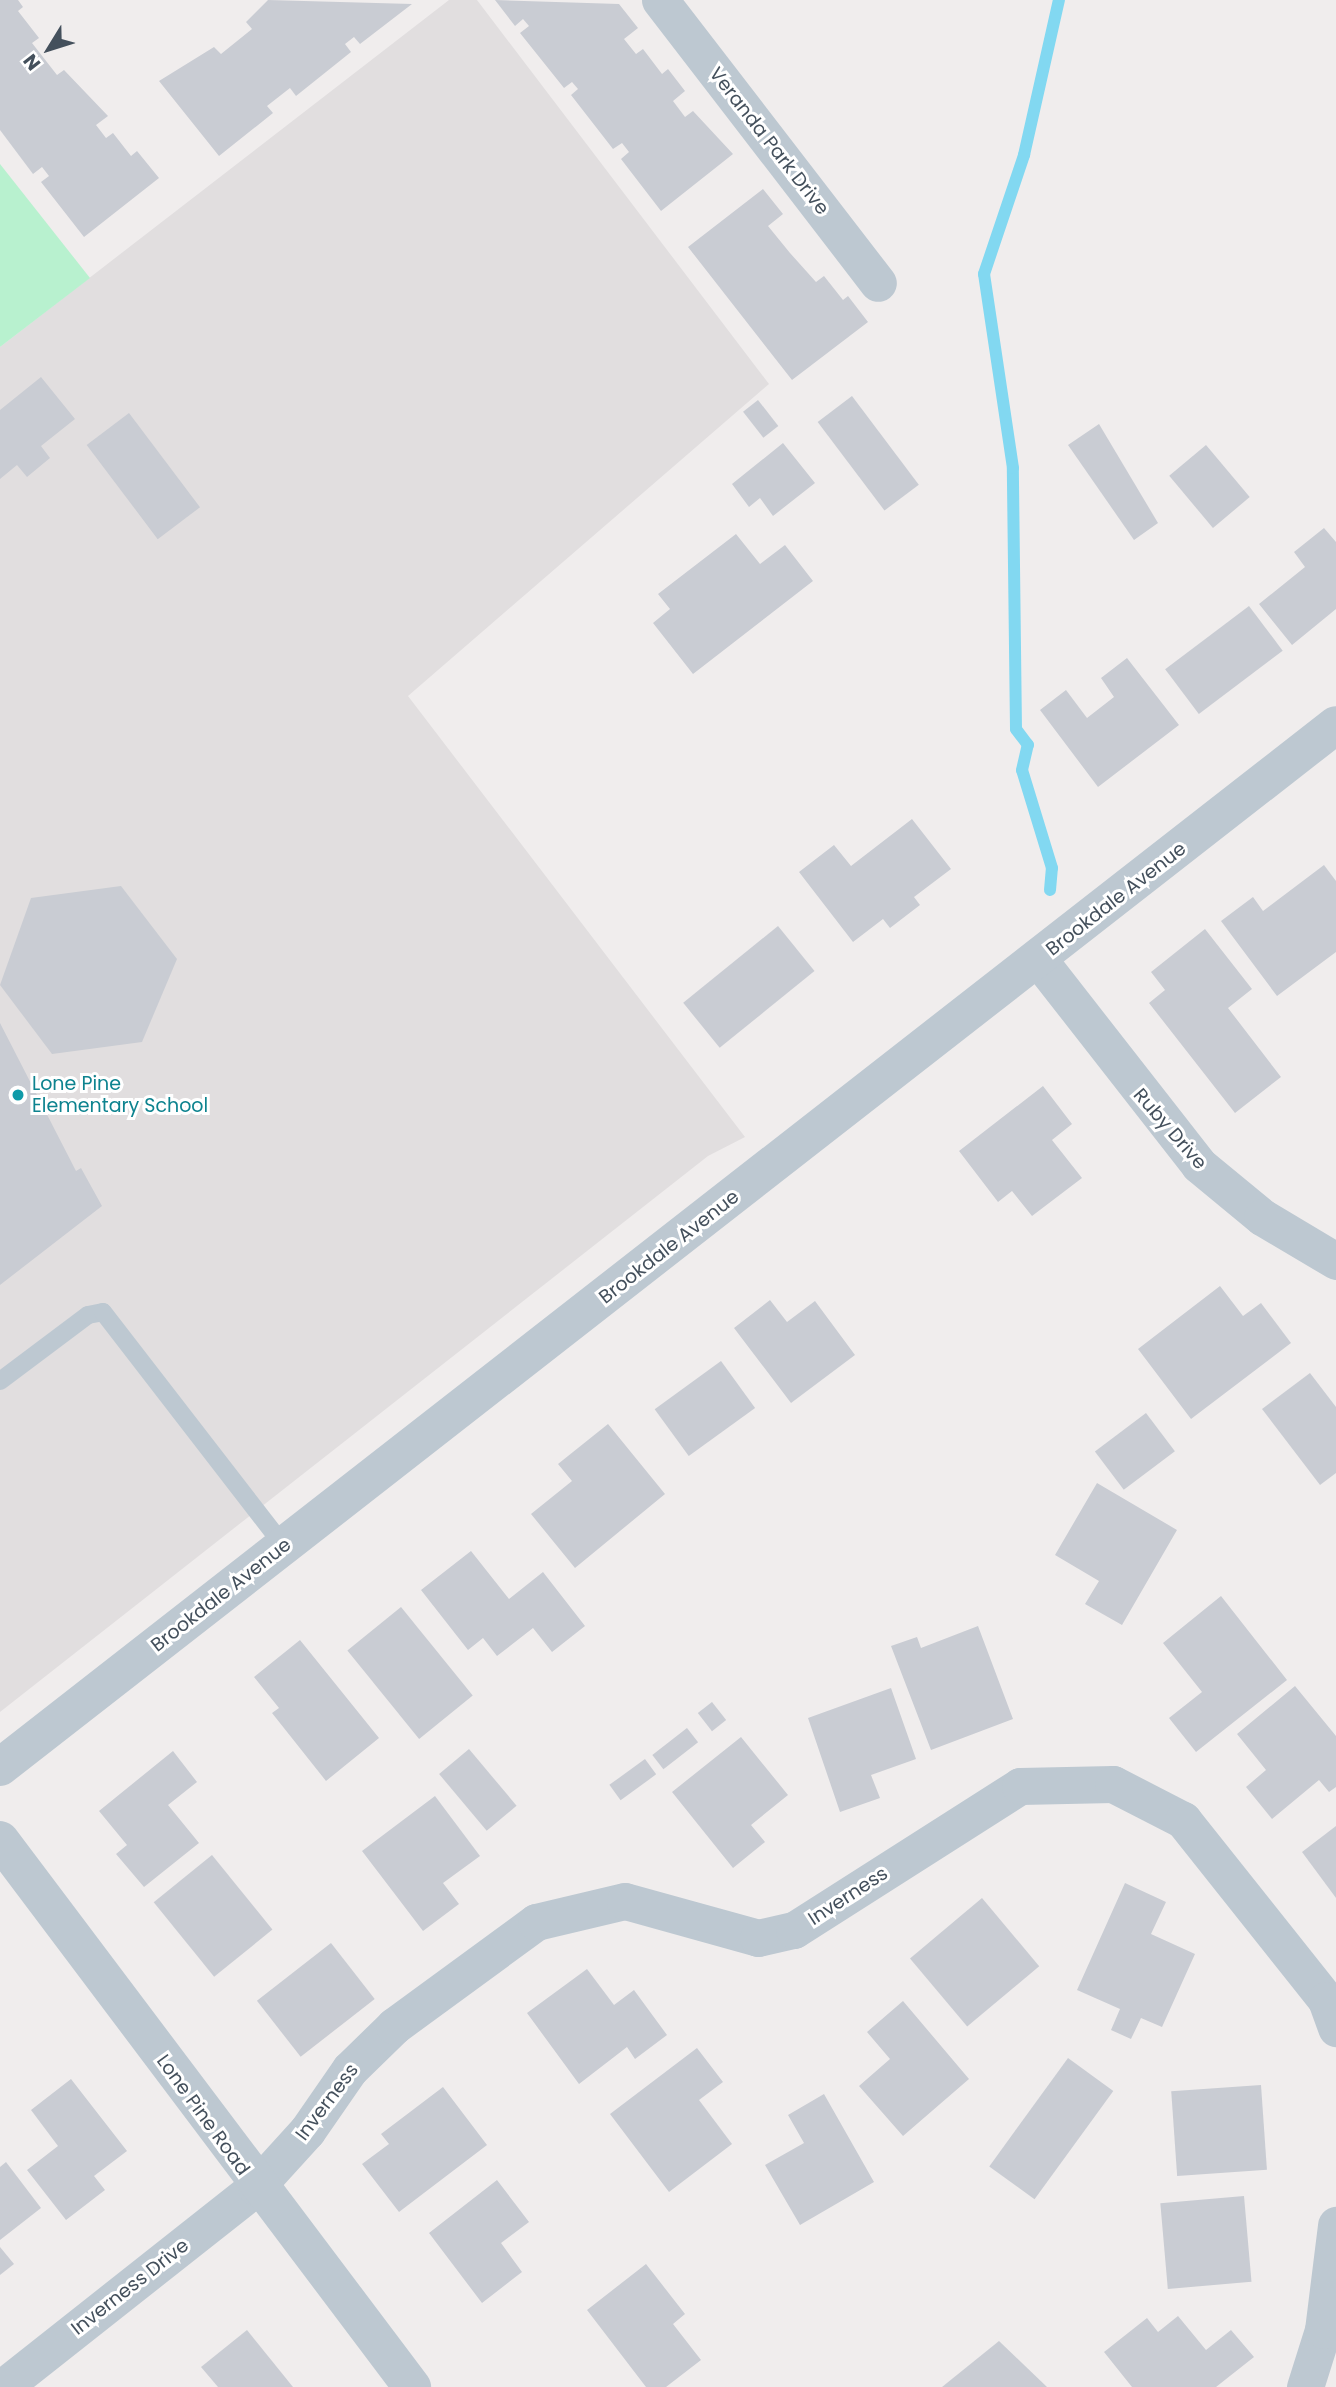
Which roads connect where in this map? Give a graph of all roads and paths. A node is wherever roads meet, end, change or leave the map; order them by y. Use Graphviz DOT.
graph roads {
  1 [pos="660,0"];
  2 [pos="878,283"];
  3 [pos="1336,725"];
  4 [pos="1038,960"];
  5 [pos="1336,1261"];
  6 [pos="0,1381"];
  7 [pos="284,1546"];
  8 [pos="0,1767"];
  9 [pos="0,1840"];
  10 [pos="1336,2028"];
  11 [pos="256,2187"];
  12 [pos="1336,2225"];
  13 [pos="1330,2331"];
  14 [pos="3,2387"];
  15 [pos="412,2387"];
  16 [pos="1305,2387"];
  1 -- 2 [label="street, Veranda Park Drive"];
  3 -- 4 [label="street, Brookdale Avenue"];
  4 -- 5 [label="street, Ruby Drive"];
  4 -- 7 [label="street, Brookdale Avenue"];
  6 -- 7 [label="lane"];
  7 -- 8 [label="street, Brookdale Avenue"];
  9 -- 11 [label="street, Lone Pine Road"];
  10 -- 11 [label="street, Inverness"];
  11 -- 14 [label="street, Inverness Drive"];
  11 -- 15 [label="street, Lone Pine Road"];
  12 -- 13 [label="street"];
  13 -- 16 [label="street"];
}
